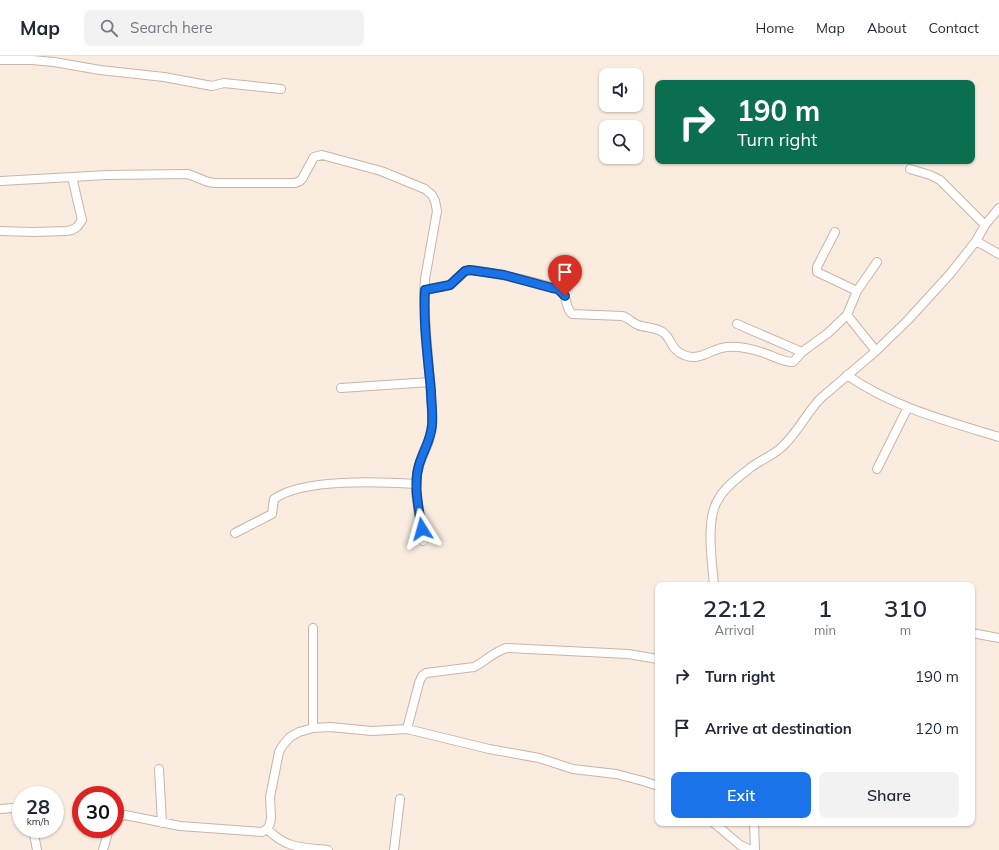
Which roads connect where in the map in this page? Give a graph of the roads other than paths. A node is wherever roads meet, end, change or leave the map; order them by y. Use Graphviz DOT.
graph roads {
  1 [pos="0,60"];
  2 [pos="282,89"];
  3 [pos="910,169"];
  4 [pos="72,178"];
  5 [pos="1,180"];
  6 [pos="999,208"];
  7 [pos="982,223"];
  8 [pos="0,231"];
  9 [pos="835,232"];
  10 [pos="976,241"];
  11 [pos="999,254"];
  12 [pos="877,262"];
  13 [pos="425,290"];
  14 [pos="857,291"];
  15 [pos="848,317"];
  16 [pos="737,324"];
  17 [pos="874,349"];
  18 [pos="802,352"];
  19 [pos="847,375"];
  20 [pos="430,382"];
  21 [pos="341,388"];
  22 [pos="908,407"];
  23 [pos="999,437"];
  24 [pos="877,469"];
  25 [pos="417,484"];
  26 [pos="235,533"];
  27 [pos="423,541"];
  28 [pos="714,582"];
  29 [pos="313,628"];
  30 [pos="975,633"];
  31 [pos="999,638"];
  32 [pos="655,658"];
  33 [pos="313,728"];
  34 [pos="407,729"];
  35 [pos="159,769"];
  36 [pos="655,785"];
  37 [pos="400,799"];
  38 [pos="12,808"];
  39 [pos="0,809"];
  40 [pos="124,816"];
  41 [pos="162,823"];
  42 [pos="718,826"];
  43 [pos="754,826"];
  44 [pos="267,829"];
  45 [pos="35,838"];
  46 [pos="106,838"];
  47 [pos="37,850"];
  48 [pos="103,850"];
  49 [pos="328,850"];
  50 [pos="394,850"];
  51 [pos="751,850"];
  52 [pos="755,850"];
  1 -- 2 [label="street"];
  3 -- 7 [label="street"];
  4 -- 5 [label="street"];
  4 -- 8 [label="street"];
  4 -- 13 [label="street"];
  6 -- 7 [label="street"];
  7 -- 10 [label="street"];
  9 -- 14 [label="street"];
  10 -- 11 [label="street"];
  10 -- 17 [label="street"];
  12 -- 14 [label="street"];
  13 -- 18 [label="street"];
  13 -- 20 [label="street"];
  14 -- 15 [label="street"];
  15 -- 17 [label="street"];
  15 -- 18 [label="street"];
  16 -- 18 [label="street"];
  17 -- 19 [label="street"];
  19 -- 22 [label="street"];
  19 -- 28 [label="street"];
  20 -- 21 [label="street"];
  20 -- 25 [label="street"];
  22 -- 23 [label="street"];
  22 -- 24 [label="street"];
  25 -- 26 [label="street"];
  25 -- 27 [label="street"];
  29 -- 33 [label="street"];
  30 -- 31 [label="street"];
  32 -- 34 [label="street"];
  33 -- 34 [label="street"];
  33 -- 44 [label="street"];
  34 -- 36 [label="street"];
  35 -- 41 [label="street"];
  37 -- 50 [label="street"];
  38 -- 39 [label="street"];
  40 -- 41 [label="street"];
  41 -- 44 [label="street"];
  42 -- 51 [label="street"];
  43 -- 52 [label="street"];
  44 -- 49 [label="street"];
  45 -- 47 [label="street"];
  46 -- 48 [label="street"];
}
